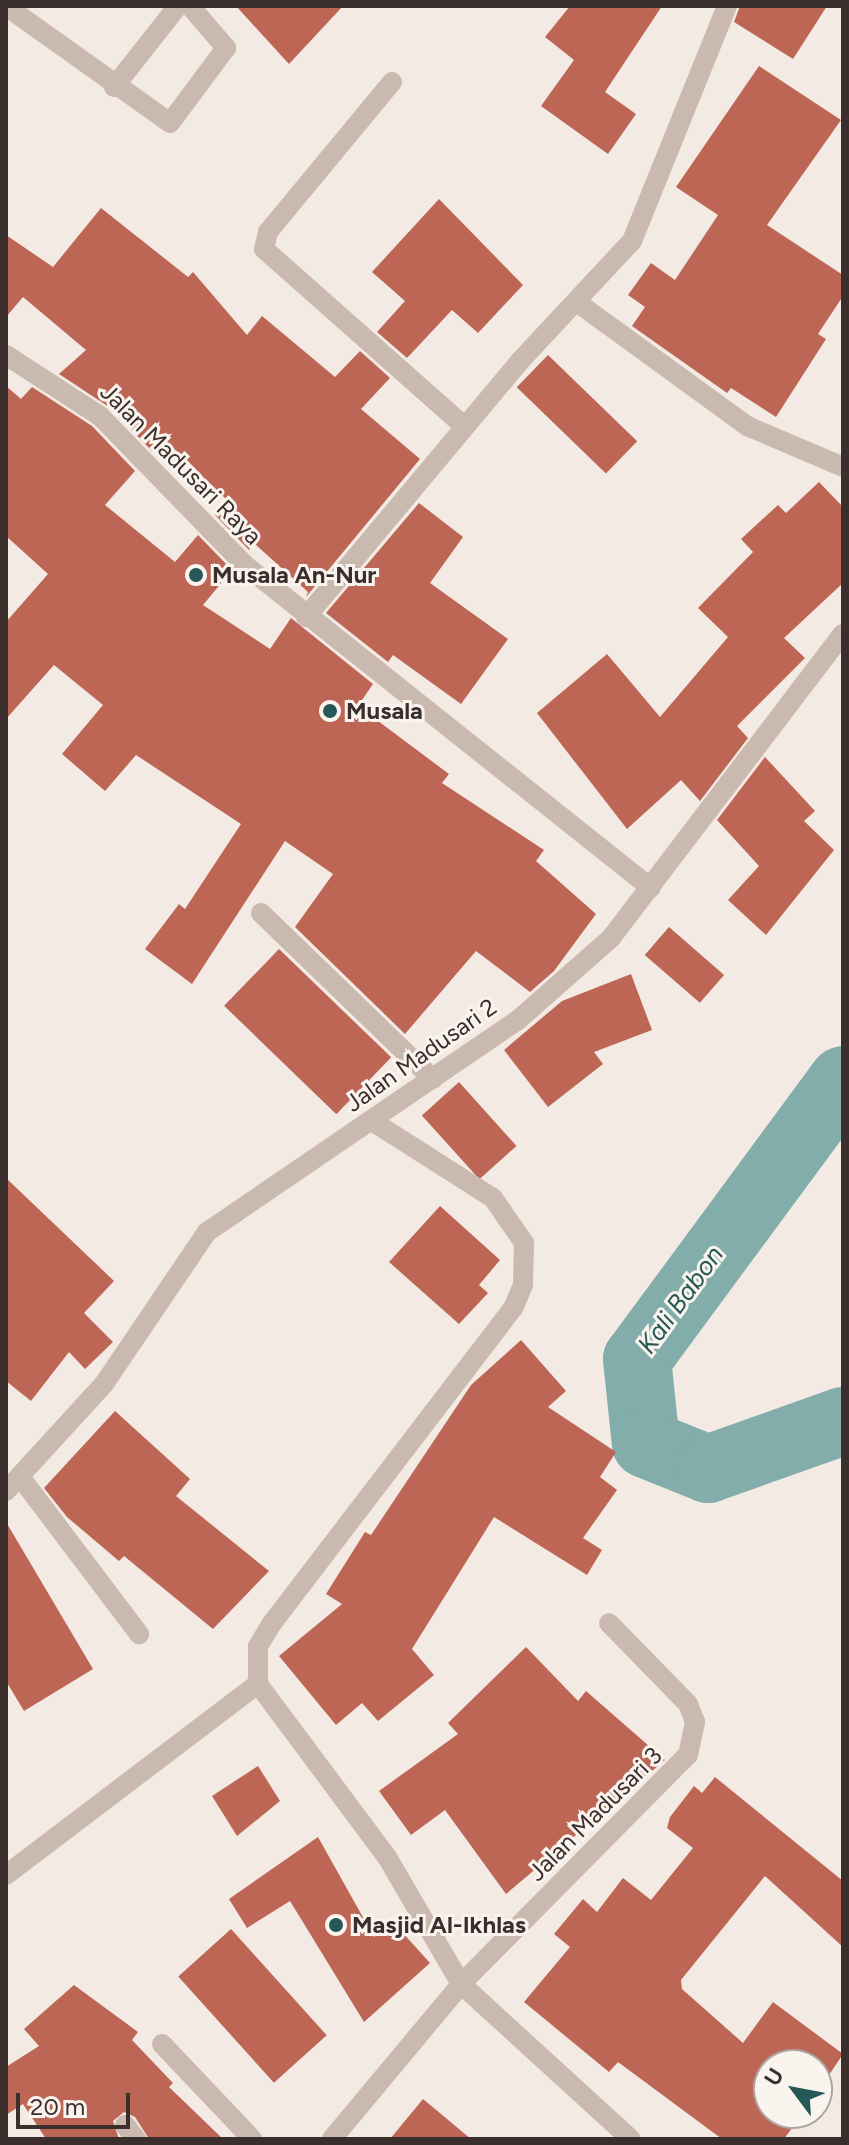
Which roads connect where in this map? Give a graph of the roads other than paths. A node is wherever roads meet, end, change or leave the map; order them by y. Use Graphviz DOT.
graph roads {
  1 [pos="6,6"];
  2 [pos="178,6"];
  3 [pos="190,6"];
  4 [pos="727,6"];
  5 [pos="392,82"];
  6 [pos="114,87"];
  7 [pos="578,303"];
  8 [pos="6,355"];
  9 [pos="464,426"];
  10 [pos="843,467"];
  11 [pos="306,617"];
  12 [pos="843,634"];
  13 [pos="651,888"];
  14 [pos="261,913"];
  15 [pos="433,1079"];
  16 [pos="372,1121"];
  17 [pos="14,1484"];
  18 [pos="609,1623"];
  19 [pos="139,1634"];
  20 [pos="258,1684"];
  21 [pos="6,1875"];
  22 [pos="461,1984"];
  23 [pos="162,2044"];
  24 [pos="252,2139"];
  25 [pos="332,2139"];
  26 [pos="631,2139"];
  1 -- 6 [label="street"];
  2 -- 6 [label="street"];
  3 -- 6 [label="street"];
  4 -- 7 [label="street"];
  5 -- 9 [label="street"];
  7 -- 9 [label="street"];
  7 -- 10 [label="street"];
  8 -- 11 [label="street, Jalan Madusari Raya"];
  9 -- 11 [label="street"];
  11 -- 13 [label="street, Jalan Madusari Raya"];
  12 -- 13 [label="street, Jalan Madusari 2"];
  13 -- 15 [label="street, Jalan Madusari 2"];
  14 -- 15 [label="street"];
  15 -- 16 [label="street, Jalan Madusari 2"];
  16 -- 17 [label="street, Jalan Madusari 2"];
  16 -- 20 [label="street"];
  17 -- 19 [label="street"];
  18 -- 22 [label="street, Jalan Madusari 3"];
  20 -- 21 [label="street"];
  20 -- 22 [label="street"];
  22 -- 25 [label="street, Jalan Madusari 3"];
  22 -- 26 [label="street"];
  23 -- 24 [label="street"];
}
